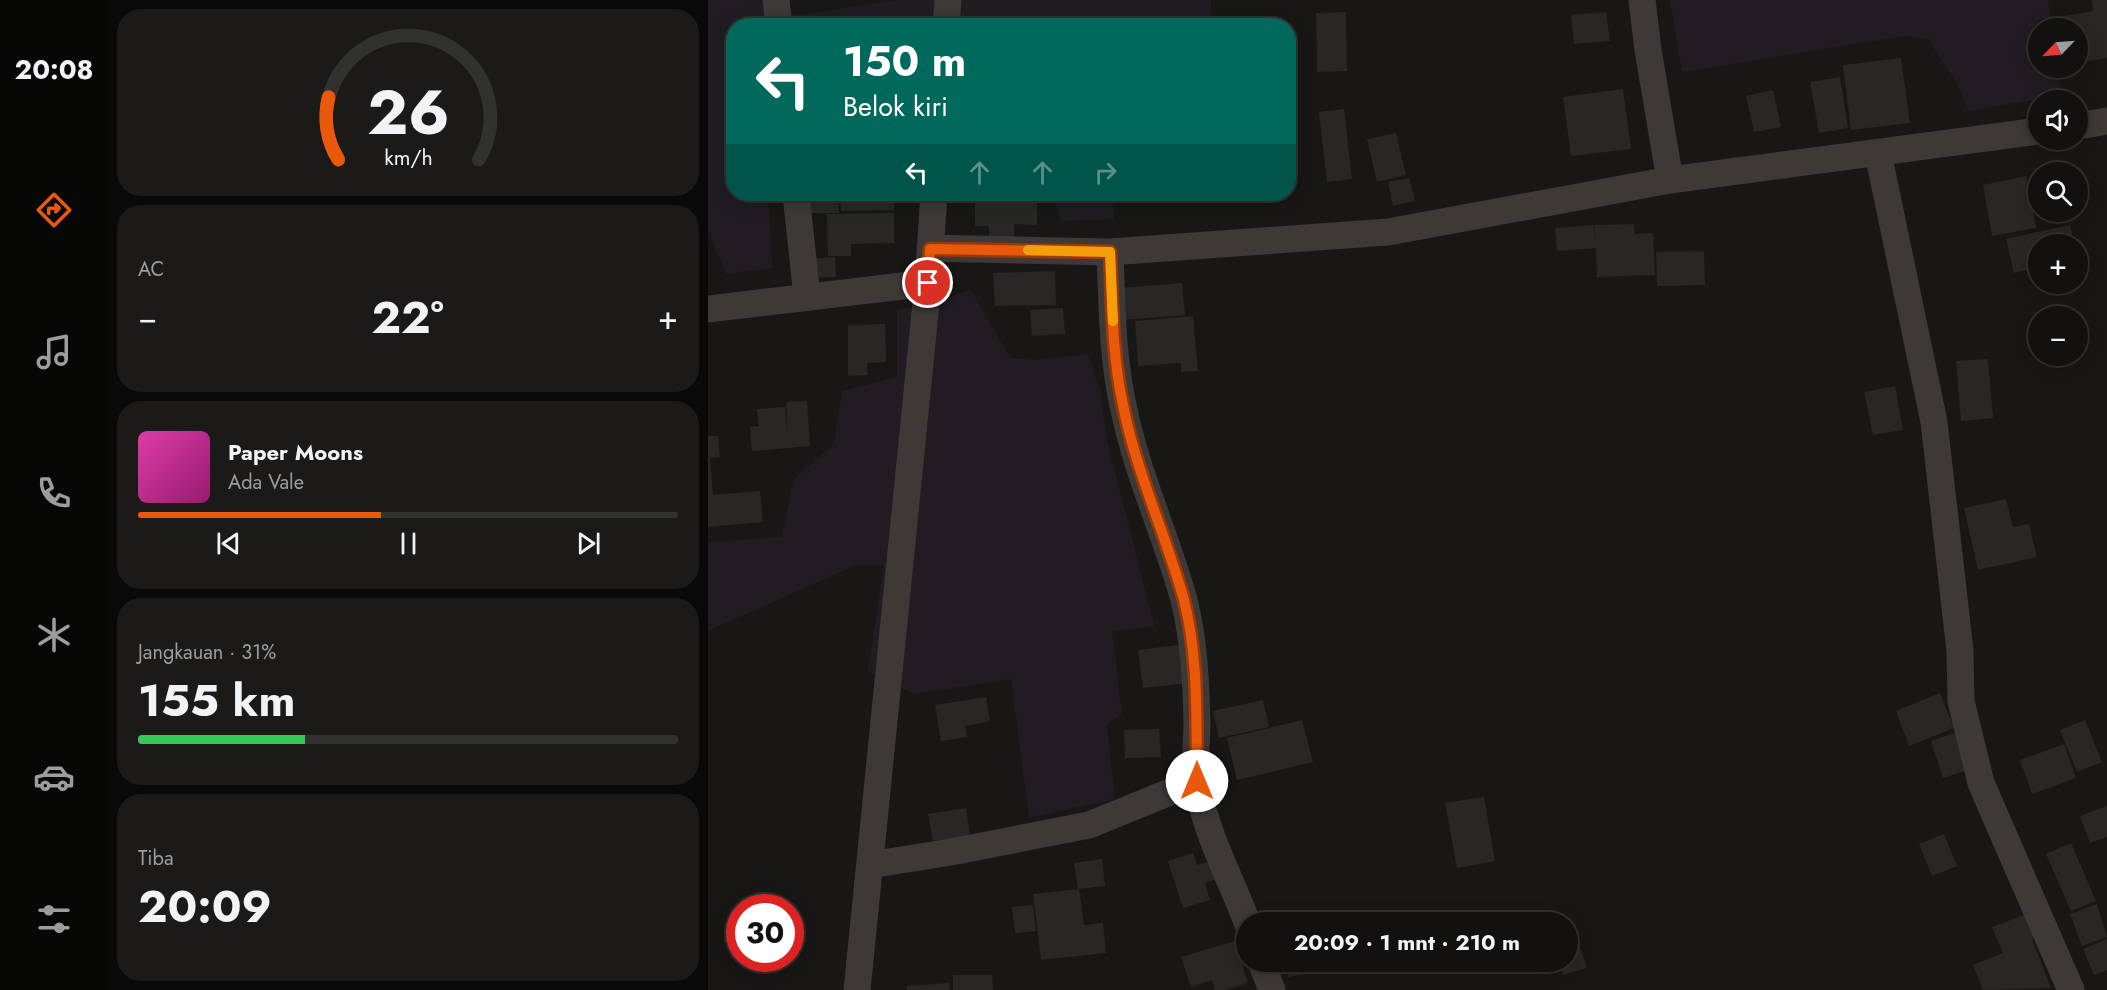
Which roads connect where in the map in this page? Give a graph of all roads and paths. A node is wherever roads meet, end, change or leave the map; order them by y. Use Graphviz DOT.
graph roads {
  1 [pos="776,0"];
  2 [pos="948,0"];
  3 [pos="1642,0"];
  4 [pos="778,18"];
  5 [pos="947,18"];
  6 [pos="2107,121"];
  7 [pos="2088,124"];
  8 [pos="2028,132"];
  9 [pos="1878,153"];
  10 [pos="1670,180"];
  11 [pos="797,201"];
  12 [pos="933,201"];
  13 [pos="930,249"];
  14 [pos="1110,252"];
  15 [pos="928,283"];
  16 [pos="807,297"];
  17 [pos="708,309"];
  18 [pos="1197,781"];
  19 [pos="870,865"];
  20 [pos="1243,912"];
  21 [pos="1265,972"];
  22 [pos="857,990"];
  23 [pos="1272,990"];
  24 [pos="2071,990"];
  1 -- 4 [label="street"];
  2 -- 5 [label="street"];
  3 -- 10 [label="street"];
  6 -- 7 [label="street"];
  8 -- 9 [label="street"];
  9 -- 10 [label="street"];
  9 -- 24 [label="street"];
  10 -- 14 [label="street"];
  11 -- 16 [label="street"];
  12 -- 13 [label="street"];
  13 -- 14 [label="street"];
  13 -- 15 [label="street"];
  14 -- 18 [label="street"];
  15 -- 16 [label="street"];
  15 -- 19 [label="street"];
  16 -- 17 [label="street"];
  18 -- 19 [label="street"];
  18 -- 20 [label="street"];
  19 -- 22 [label="street"];
  21 -- 23 [label="street"];
}
